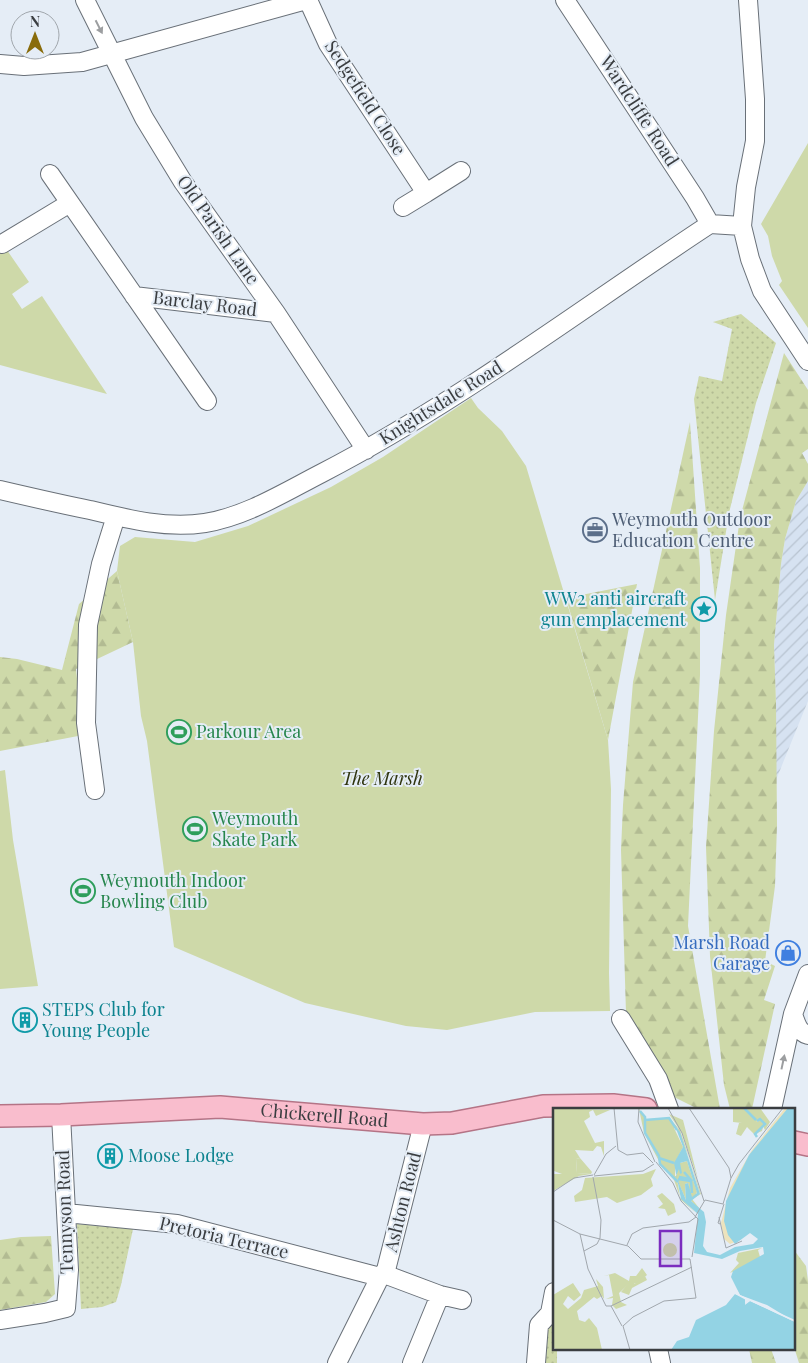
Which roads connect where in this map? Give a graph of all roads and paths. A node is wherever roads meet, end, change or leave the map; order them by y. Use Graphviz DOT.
graph roads {
  1 [pos="85,0"];
  2 [pos="307,0"];
  3 [pos="565,0"];
  4 [pos="748,0"];
  5 [pos="112,55"];
  6 [pos="0,64"];
  7 [pos="461,171"];
  8 [pos="50,174"];
  9 [pos="426,193"];
  10 [pos="70,203"];
  11 [pos="403,207"];
  12 [pos="710,224"];
  13 [pos="742,226"];
  14 [pos="2,244"];
  15 [pos="134,296"];
  16 [pos="276,313"];
  17 [pos="808,360"];
  18 [pos="208,401"];
  19 [pos="366,450"];
  20 [pos="0,490"];
  21 [pos="116,516"];
  22 [pos="95,790"];
  23 [pos="808,974"];
  24 [pos="793,1014"];
  25 [pos="621,1019"];
  26 [pos="808,1035"];
  27 [pos="638,1108"];
  28 [pos="669,1108"];
  29 [pos="772,1108"];
  30 [pos="61,1115"];
  31 [pos="0,1116"];
  32 [pos="423,1124"];
  33 [pos="66,1213"];
  34 [pos="382,1276"];
  35 [pos="440,1294"];
  36 [pos="462,1300"];
  37 [pos="552,1313"];
  38 [pos="0,1320"];
  39 [pos="658,1350"];
  40 [pos="337,1363"];
  41 [pos="412,1363"];
  42 [pos="536,1363"];
  43 [pos="661,1363"];
  1 -- 5 [label="street, Old Parish Lane, one-way"];
  2 -- 5 [label="street"];
  2 -- 9 [label="street, Sedgefield Close"];
  3 -- 12 [label="street, Wardcliffe Road"];
  4 -- 13 [label="street"];
  5 -- 6 [label="street"];
  5 -- 16 [label="street, Old Parish Lane"];
  7 -- 9 [label="street"];
  8 -- 10 [label="street, Barclay Road"];
  9 -- 11 [label="street"];
  10 -- 14 [label="street"];
  10 -- 15 [label="street, Barclay Road"];
  12 -- 13 [label="street"];
  12 -- 19 [label="street, Knightsdale Road"];
  13 -- 17 [label="street"];
  15 -- 16 [label="street, Barclay Road"];
  15 -- 18 [label="street, Barclay Road"];
  16 -- 19 [label="street, Old Parish Lane"];
  19 -- 21 [label="street, Knightsdale Road"];
  20 -- 21 [label="street, Knightsdale Road"];
  21 -- 22 [label="street"];
  23 -- 24 [label="street"];
  24 -- 26 [label="street"];
  29 -- 24 [label="street, one-way"];
  25 -- 28 [label="street"];
  27 -- 32 [label="main road, Chickerell Road"];
  30 -- 31 [label="main road, Chickerell Road"];
  30 -- 32 [label="main road, Chickerell Road"];
  30 -- 33 [label="street, Tennyson Road"];
  32 -- 34 [label="street, Ashton Road"];
  33 -- 34 [label="street, Pretoria Terrace"];
  33 -- 38 [label="street, Tennyson Road"];
  34 -- 35 [label="street, Pretoria Terrace"];
  34 -- 40 [label="street, Ashton Road"];
  35 -- 36 [label="street, Pretoria Terrace"];
  35 -- 41 [label="street"];
  37 -- 42 [label="street"];
  39 -- 43 [label="street"];
}
